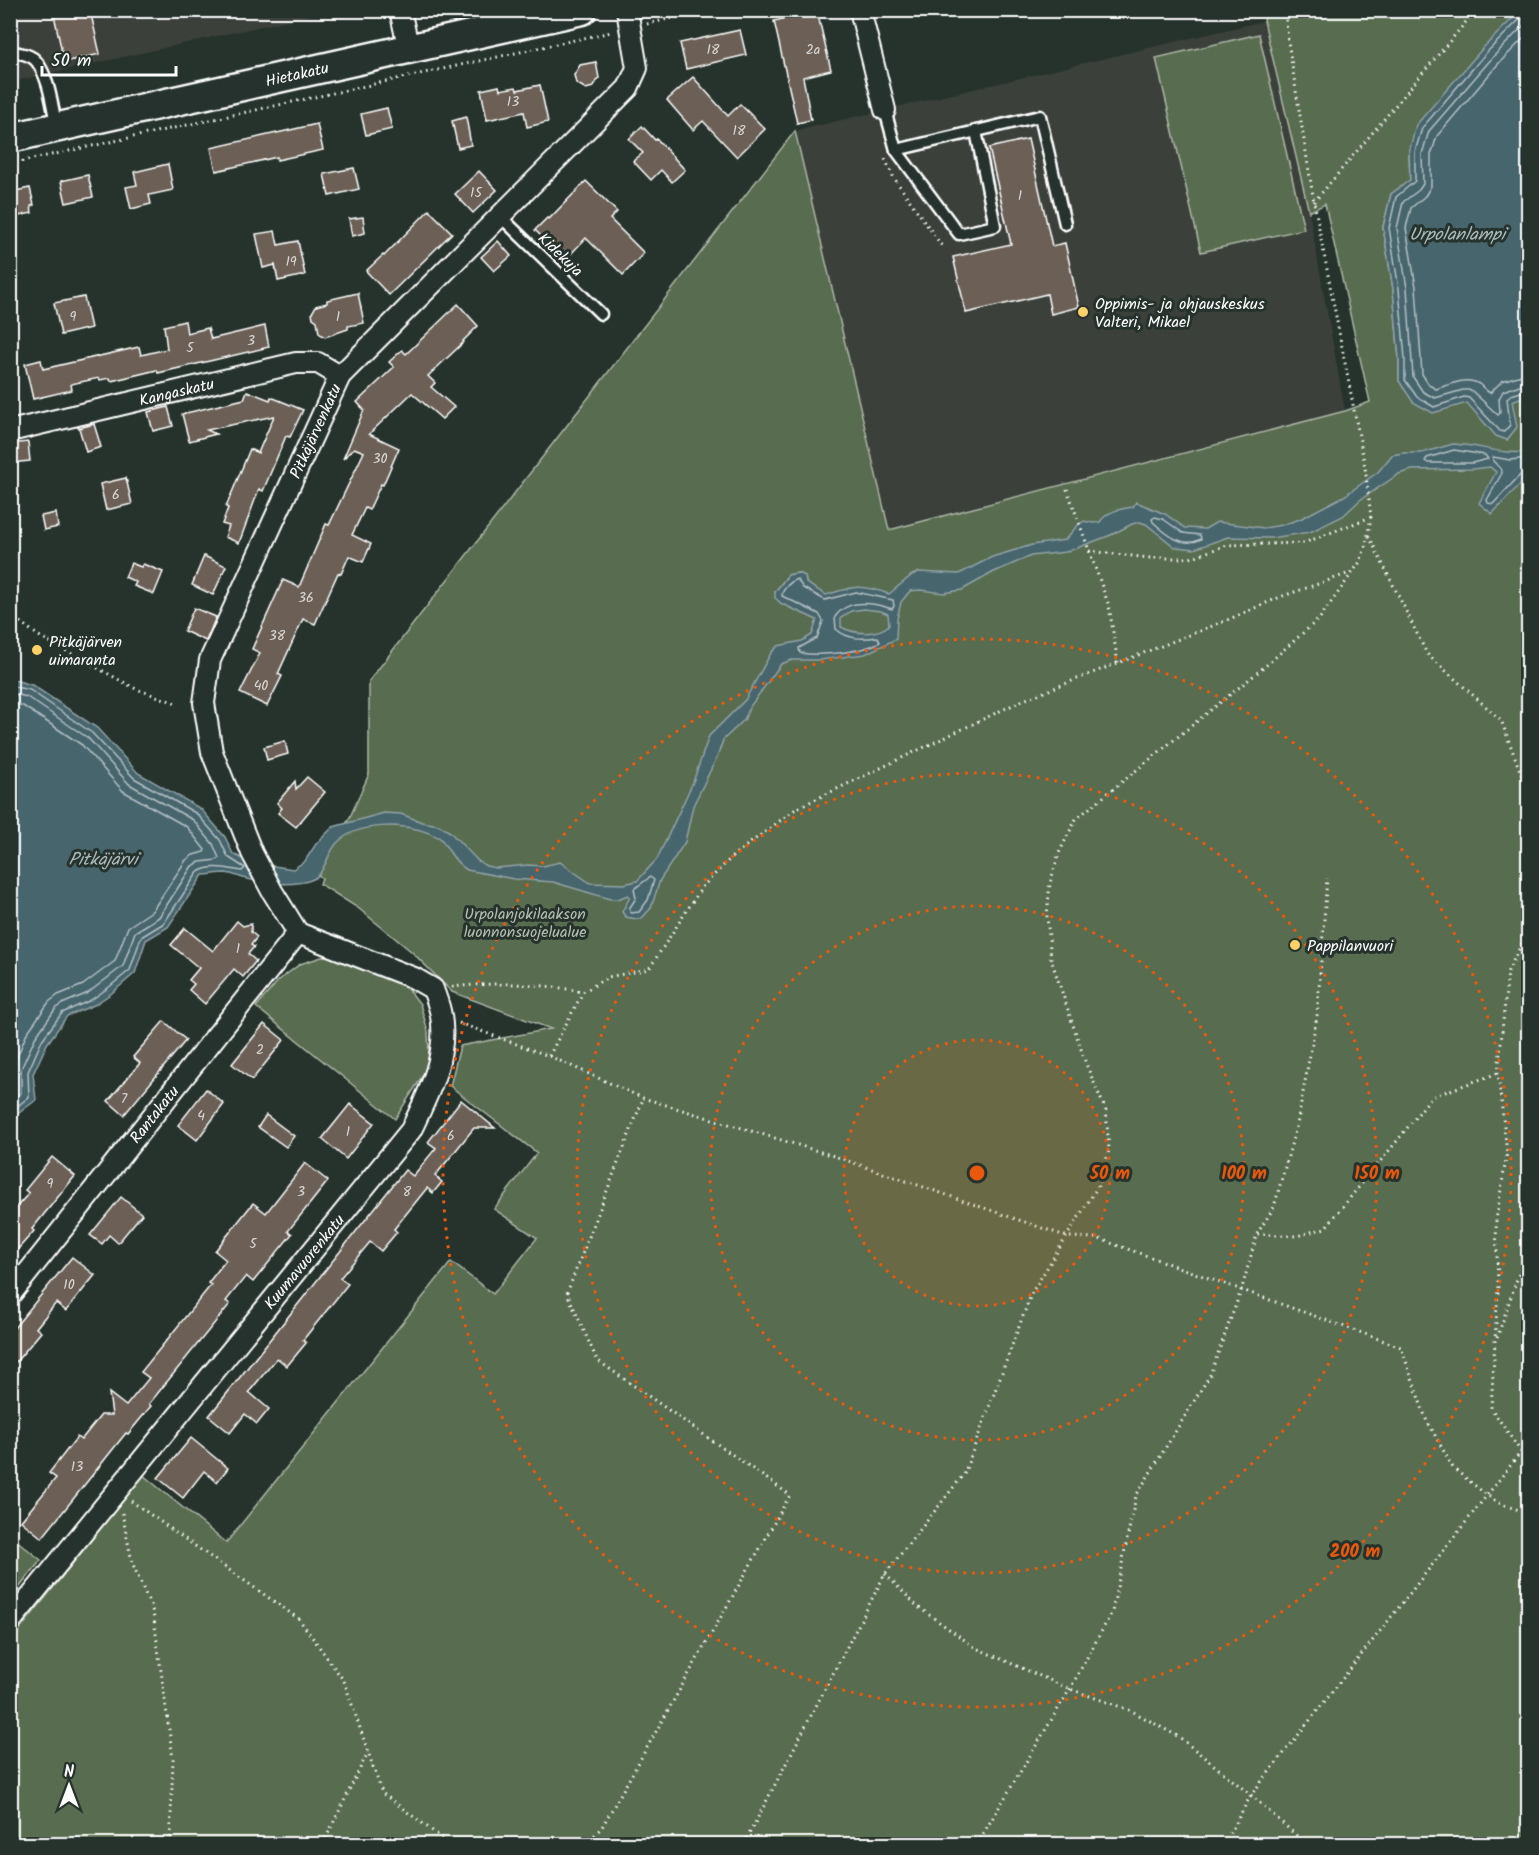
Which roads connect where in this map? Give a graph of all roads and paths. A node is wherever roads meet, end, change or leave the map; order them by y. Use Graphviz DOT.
graph roads {
  1 [pos="400,10"];
  2 [pos="582,10"];
  3 [pos="707,10"];
  4 [pos="860,10"];
  5 [pos="1285,10"];
  6 [pos="1476,10"];
  7 [pos="628,19"];
  8 [pos="409,50"];
  9 [pos="10,52"];
  10 [pos="885,110"];
  11 [pos="57,128"];
  12 [pos="976,131"];
  13 [pos="10,138"];
  14 [pos="896,150"];
  15 [pos="10,164"];
  16 [pos="1314,202"];
  17 [pos="500,216"];
  18 [pos="1065,224"];
  19 [pos="601,314"];
  20 [pos="340,376"];
  21 [pos="10,431"];
  22 [pos="1067,489"];
  23 [pos="1371,517"];
  24 [pos="1368,535"];
  25 [pos="1089,551"];
  26 [pos="1352,573"];
  27 [pos="10,615"];
  28 [pos="1118,664"];
  29 [pos="179,704"];
  30 [pos="1528,792"];
  31 [pos="1327,878"];
  32 [pos="1528,931"];
  33 [pos="298,933"];
  34 [pos="433,989"];
  35 [pos="584,992"];
  36 [pos="441,1017"];
  37 [pos="549,1056"];
  38 [pos="1498,1073"];
  39 [pos="643,1098"];
  40 [pos="1257,1234"];
  41 [pos="1068,1237"];
  42 [pos="1528,1257"];
  43 [pos="1242,1288"];
  44 [pos="10,1295"];
  45 [pos="1496,1342"];
  46 [pos="117,1491"];
  47 [pos="1488,1497"];
  48 [pos="1528,1514"];
  49 [pos="885,1574"];
  50 [pos="10,1622"];
  51 [pos="1070,1689"];
  52 [pos="368,1752"];
  53 [pos="1251,1795"];
  54 [pos="170,1845"];
  55 [pos="323,1845"];
  56 [pos="450,1845"];
  57 [pos="586,1845"];
  58 [pos="744,1845"];
  59 [pos="977,1845"];
  60 [pos="1224,1845"];
  61 [pos="1306,1845"];
  1 -- 8 [label="street"];
  2 -- 8 [label="street, Hietakatu"];
  3 -- 7 [label="path"];
  4 -- 10 [label="street"];
  5 -- 16 [label="path"];
  6 -- 16 [label="path"];
  7 -- 15 [label="path"];
  7 -- 17 [label="street, Pitkäjärvenkatu"];
  8 -- 11 [label="street, Hietakatu"];
  9 -- 11 [label="lane"];
  10 -- 14 [label="lane"];
  11 -- 13 [label="street, Hietakatu"];
  12 -- 14 [label="lane"];
  12 -- 14 [label="lane"];
  12 -- 18 [label="lane"];
  16 -- 23 [label="path"];
  17 -- 19 [label="lane, Kidekuja"];
  17 -- 20 [label="street, Pitkäjärvenkatu"];
  20 -- 21 [label="street, Kangaskatu"];
  20 -- 33 [label="street, Pitkäjärvenkatu"];
  22 -- 25 [label="path"];
  23 -- 24 [label="path"];
  23 -- 25 [label="path"];
  24 -- 26 [label="path"];
  24 -- 30 [label="path"];
  25 -- 28 [label="path"];
  26 -- 28 [label="path"];
  26 -- 41 [label="path"];
  27 -- 29 [label="path"];
  28 -- 35 [label="path"];
  31 -- 40 [label="path"];
  32 -- 38 [label="path"];
  33 -- 34 [label="street"];
  33 -- 44 [label="street, Rantakatu"];
  34 -- 35 [label="path"];
  34 -- 36 [label="street, Kuumavuorenkatu"];
  35 -- 37 [label="path"];
  36 -- 37 [label="path"];
  36 -- 46 [label="street, Kuumavuorenkatu"];
  37 -- 39 [label="path"];
  38 -- 40 [label="path"];
  38 -- 45 [label="path"];
  39 -- 41 [label="path"];
  39 -- 57 [label="path"];
  40 -- 43 [label="path"];
  41 -- 43 [label="path"];
  41 -- 49 [label="path"];
  42 -- 45 [label="path"];
  43 -- 47 [label="path"];
  43 -- 51 [label="path"];
  45 -- 47 [label="path"];
  46 -- 50 [label="street, Kuumavuorenkatu"];
  46 -- 52 [label="path"];
  46 -- 54 [label="path"];
  47 -- 48 [label="path"];
  47 -- 53 [label="path"];
  49 -- 51 [label="path"];
  49 -- 58 [label="path"];
  51 -- 53 [label="path"];
  51 -- 59 [label="path"];
  52 -- 55 [label="path"];
  52 -- 56 [label="path"];
  53 -- 60 [label="path"];
  53 -- 61 [label="path"];
}
